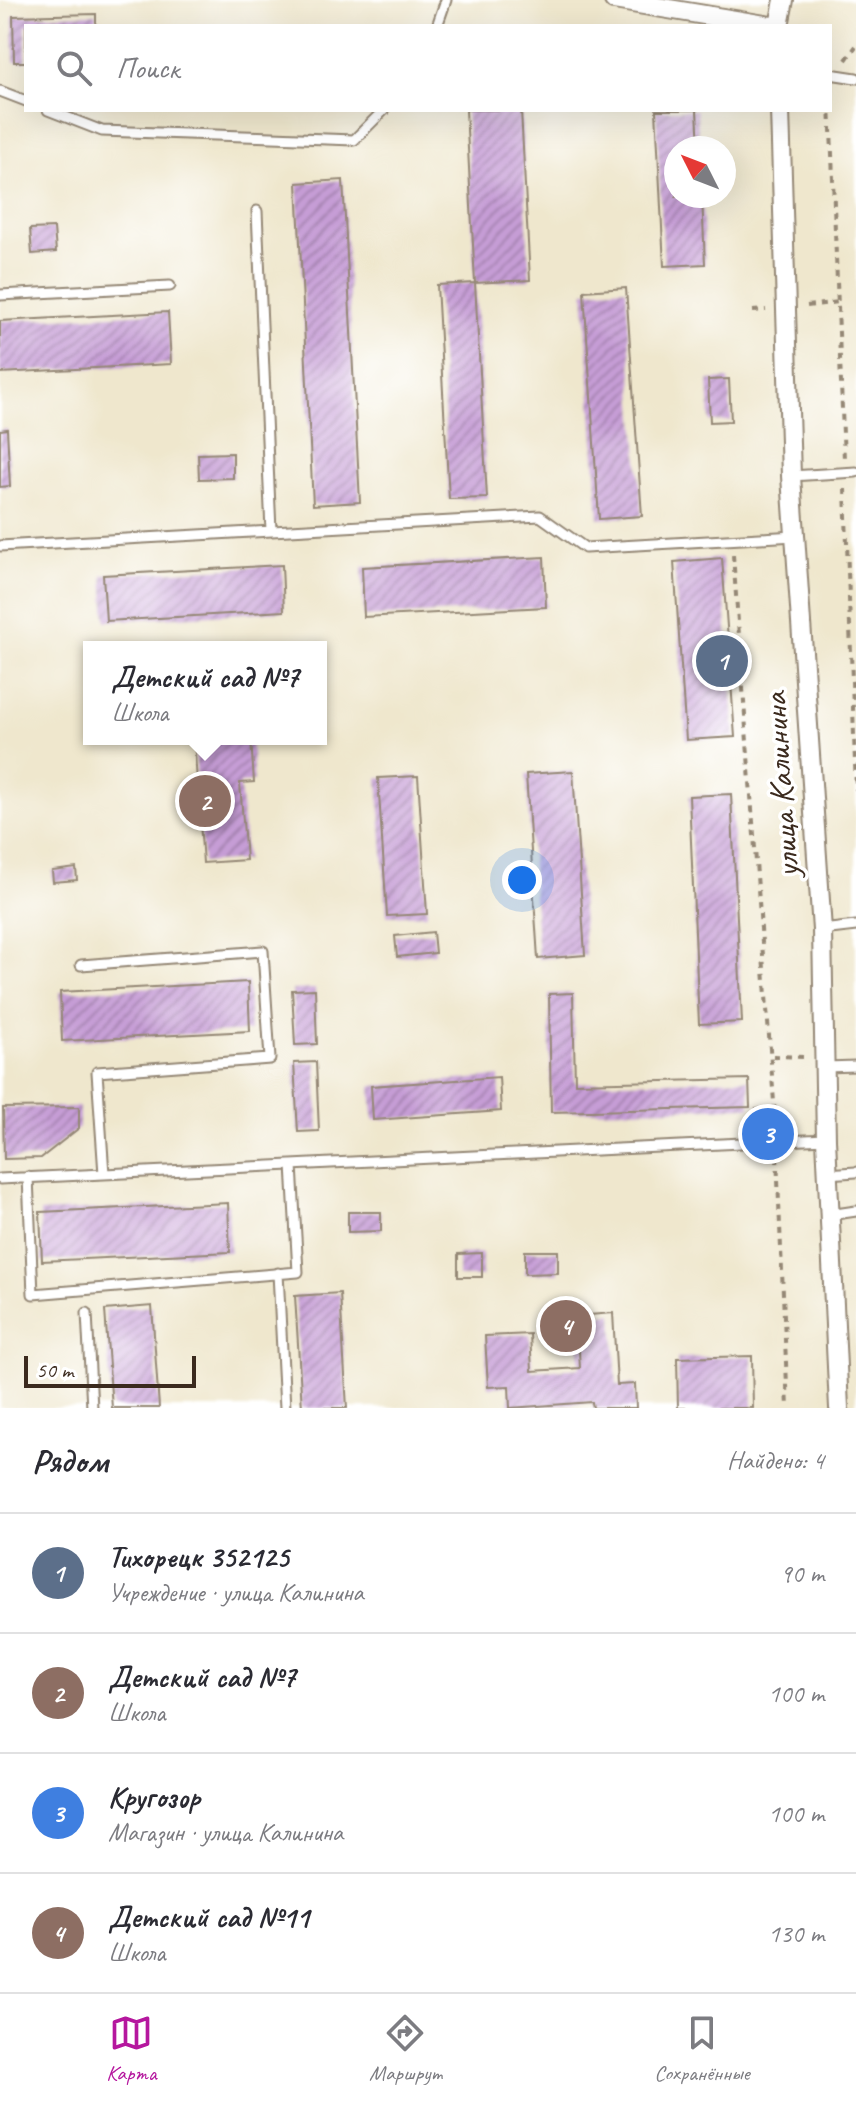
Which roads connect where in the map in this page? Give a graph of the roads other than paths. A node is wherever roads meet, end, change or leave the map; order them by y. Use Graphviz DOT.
graph roads {
  1 [pos="446,0"];
  2 [pos="614,0"];
  3 [pos="784,0"];
  4 [pos="438,24"];
  5 [pos="759,24"];
  6 [pos="779,24"];
  7 [pos="832,74"];
  8 [pos="856,78"];
  9 [pos="0,91"];
  10 [pos="24,100"];
  11 [pos="53,112"];
  12 [pos="382,112"];
  13 [pos="780,112"];
  14 [pos="257,211"];
  15 [pos="170,286"];
  16 [pos="0,295"];
  17 [pos="856,472"];
  18 [pos="791,476"];
  19 [pos="271,531"];
  20 [pos="795,536"];
  21 [pos="0,546"];
  22 [pos="856,926"];
  23 [pos="822,930"];
  24 [pos="81,965"];
  25 [pos="856,1066"];
  26 [pos="826,1067"];
  27 [pos="826,1139"];
  28 [pos="292,1165"];
  29 [pos="856,1172"];
  30 [pos="104,1174"];
  31 [pos="827,1174"];
  32 [pos="28,1177"];
  33 [pos="0,1179"];
  34 [pos="856,1211"];
  35 [pos="829,1215"];
  36 [pos="278,1273"];
  37 [pos="87,1313"];
  38 [pos="92,1408"];
  39 [pos="285,1408"];
  40 [pos="839,1408"];
  1 -- 4 [label="lane"];
  2 -- 5 [label="street"];
  3 -- 6 [label="street"];
  7 -- 8 [label="lane"];
  9 -- 10 [label="lane"];
  11 -- 12 [label="lane"];
  13 -- 18 [label="street, улица Калинина"];
  14 -- 19 [label="lane"];
  15 -- 16 [label="lane"];
  17 -- 18 [label="lane"];
  18 -- 20 [label="street, улица Калинина"];
  19 -- 20 [label="lane"];
  19 -- 21 [label="lane"];
  20 -- 23 [label="street, улица Калинина"];
  22 -- 23 [label="lane"];
  23 -- 26 [label="street, улица Калинина"];
  24 -- 30 [label="lane"];
  25 -- 26 [label="lane"];
  26 -- 27 [label="street, улица Калинина"];
  27 -- 28 [label="lane"];
  27 -- 31 [label="street, улица Калинина"];
  28 -- 30 [label="lane"];
  28 -- 36 [label="lane"];
  29 -- 31 [label="lane"];
  30 -- 32 [label="lane"];
  31 -- 35 [label="street, улица Калинина"];
  32 -- 33 [label="lane"];
  32 -- 36 [label="lane"];
  34 -- 35 [label="lane"];
  35 -- 40 [label="street, улица Калинина"];
  36 -- 39 [label="lane"];
  37 -- 38 [label="lane"];
}
